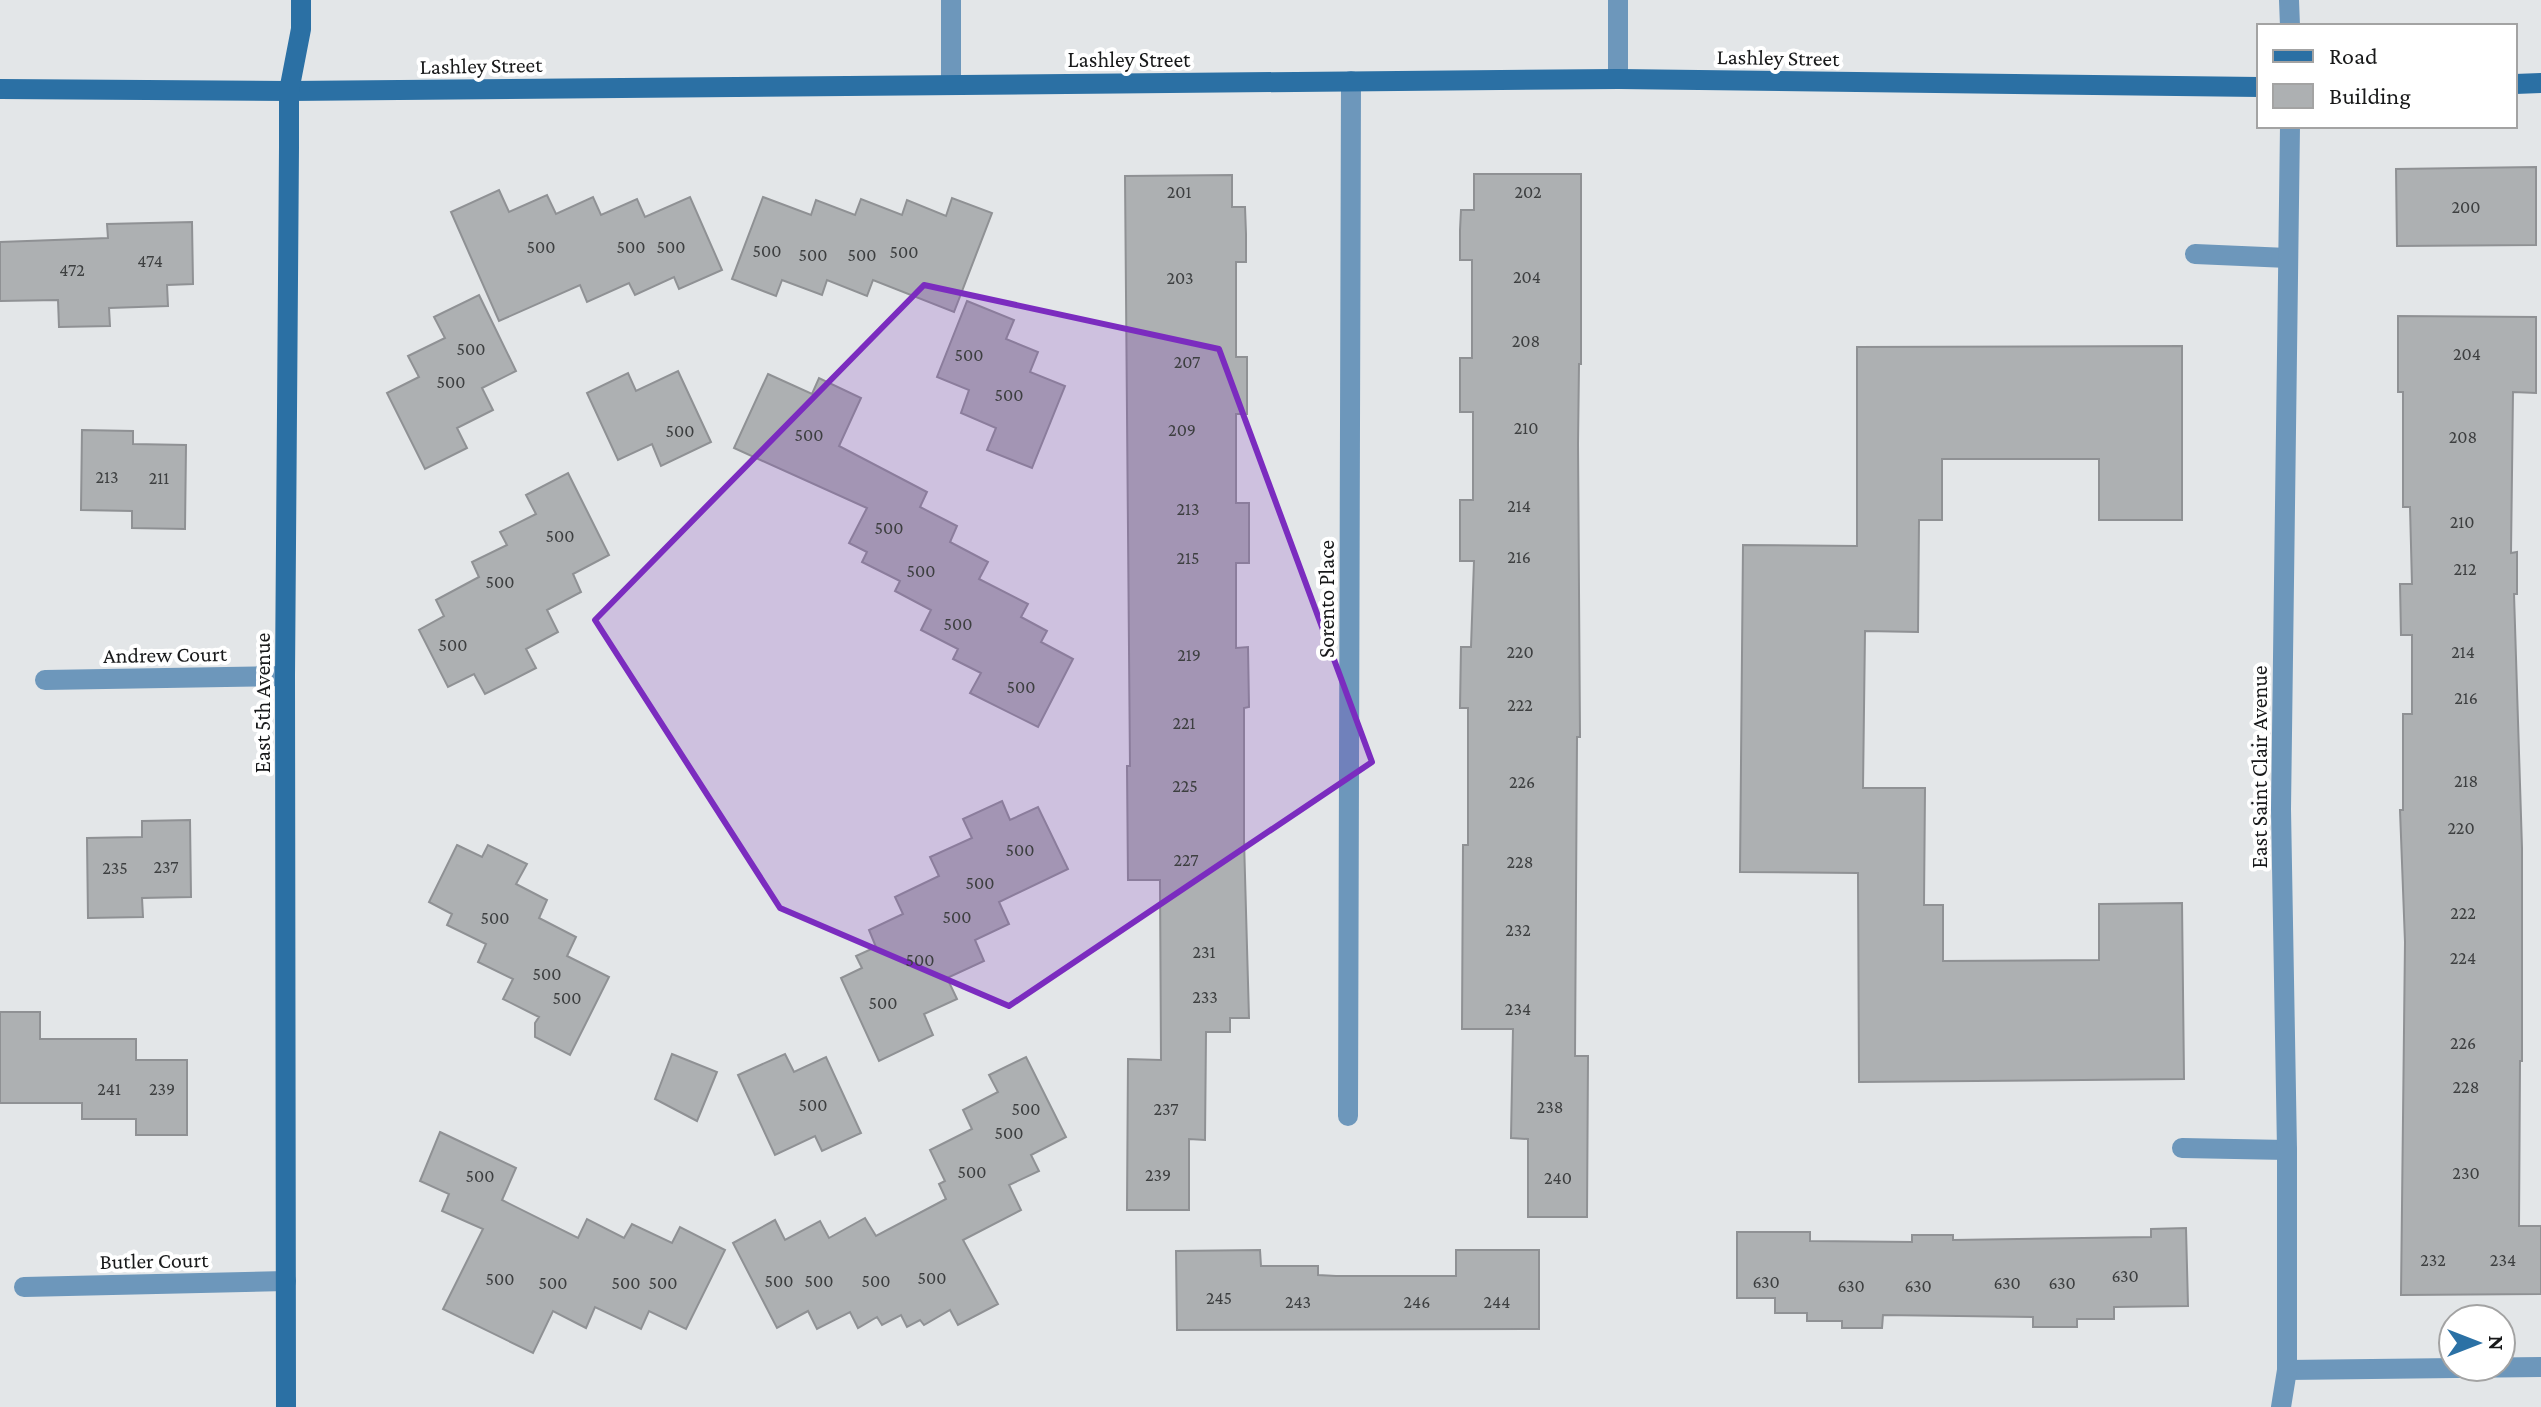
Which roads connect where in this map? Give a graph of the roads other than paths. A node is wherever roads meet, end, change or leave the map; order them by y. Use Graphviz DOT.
graph roads {
  1 [pos="301,0"];
  2 [pos="951,0"];
  3 [pos="1618,0"];
  4 [pos="2289,0"];
  5 [pos="2290,24"];
  6 [pos="1618,79"];
  7 [pos="1351,81"];
  8 [pos="2541,83"];
  9 [pos="951,84"];
  10 [pos="2517,84"];
  11 [pos="2257,87"];
  12 [pos="0,89"];
  13 [pos="289,91"];
  14 [pos="2290,128"];
  15 [pos="2195,254"];
  16 [pos="2288,258"];
  17 [pos="285,676"];
  18 [pos="45,680"];
  19 [pos="1348,1116"];
  20 [pos="2182,1148"];
  21 [pos="2287,1150"];
  22 [pos="286,1281"];
  23 [pos="24,1287"];
  24 [pos="2541,1367"];
  25 [pos="2287,1370"];
  26 [pos="286,1407"];
  27 [pos="2281,1407"];
  1 -- 13 [label="main road, East 5th Avenue"];
  2 -- 9 [label="street"];
  3 -- 6 [label="street"];
  4 -- 5 [label="street"];
  6 -- 7 [label="main road, Lashley Street"];
  6 -- 11 [label="main road, Lashley Street"];
  7 -- 9 [label="main road, Lashley Street"];
  7 -- 19 [label="street, Sorento Place"];
  8 -- 10 [label="main road"];
  9 -- 13 [label="main road, Lashley Street"];
  12 -- 13 [label="main road, Lashley Street"];
  13 -- 17 [label="main road, East 5th Avenue"];
  14 -- 16 [label="street, East Saint Clair Avenue"];
  15 -- 16 [label="street"];
  16 -- 21 [label="street, East Saint Clair Avenue"];
  17 -- 18 [label="street, Andrew Court"];
  17 -- 22 [label="main road, East 5th Avenue"];
  20 -- 21 [label="street"];
  21 -- 25 [label="street, East Saint Clair Avenue"];
  22 -- 23 [label="street, Butler Court"];
  22 -- 26 [label="main road, East 5th Avenue"];
  24 -- 25 [label="street"];
  25 -- 27 [label="street, East Saint Clair Avenue"];
}
